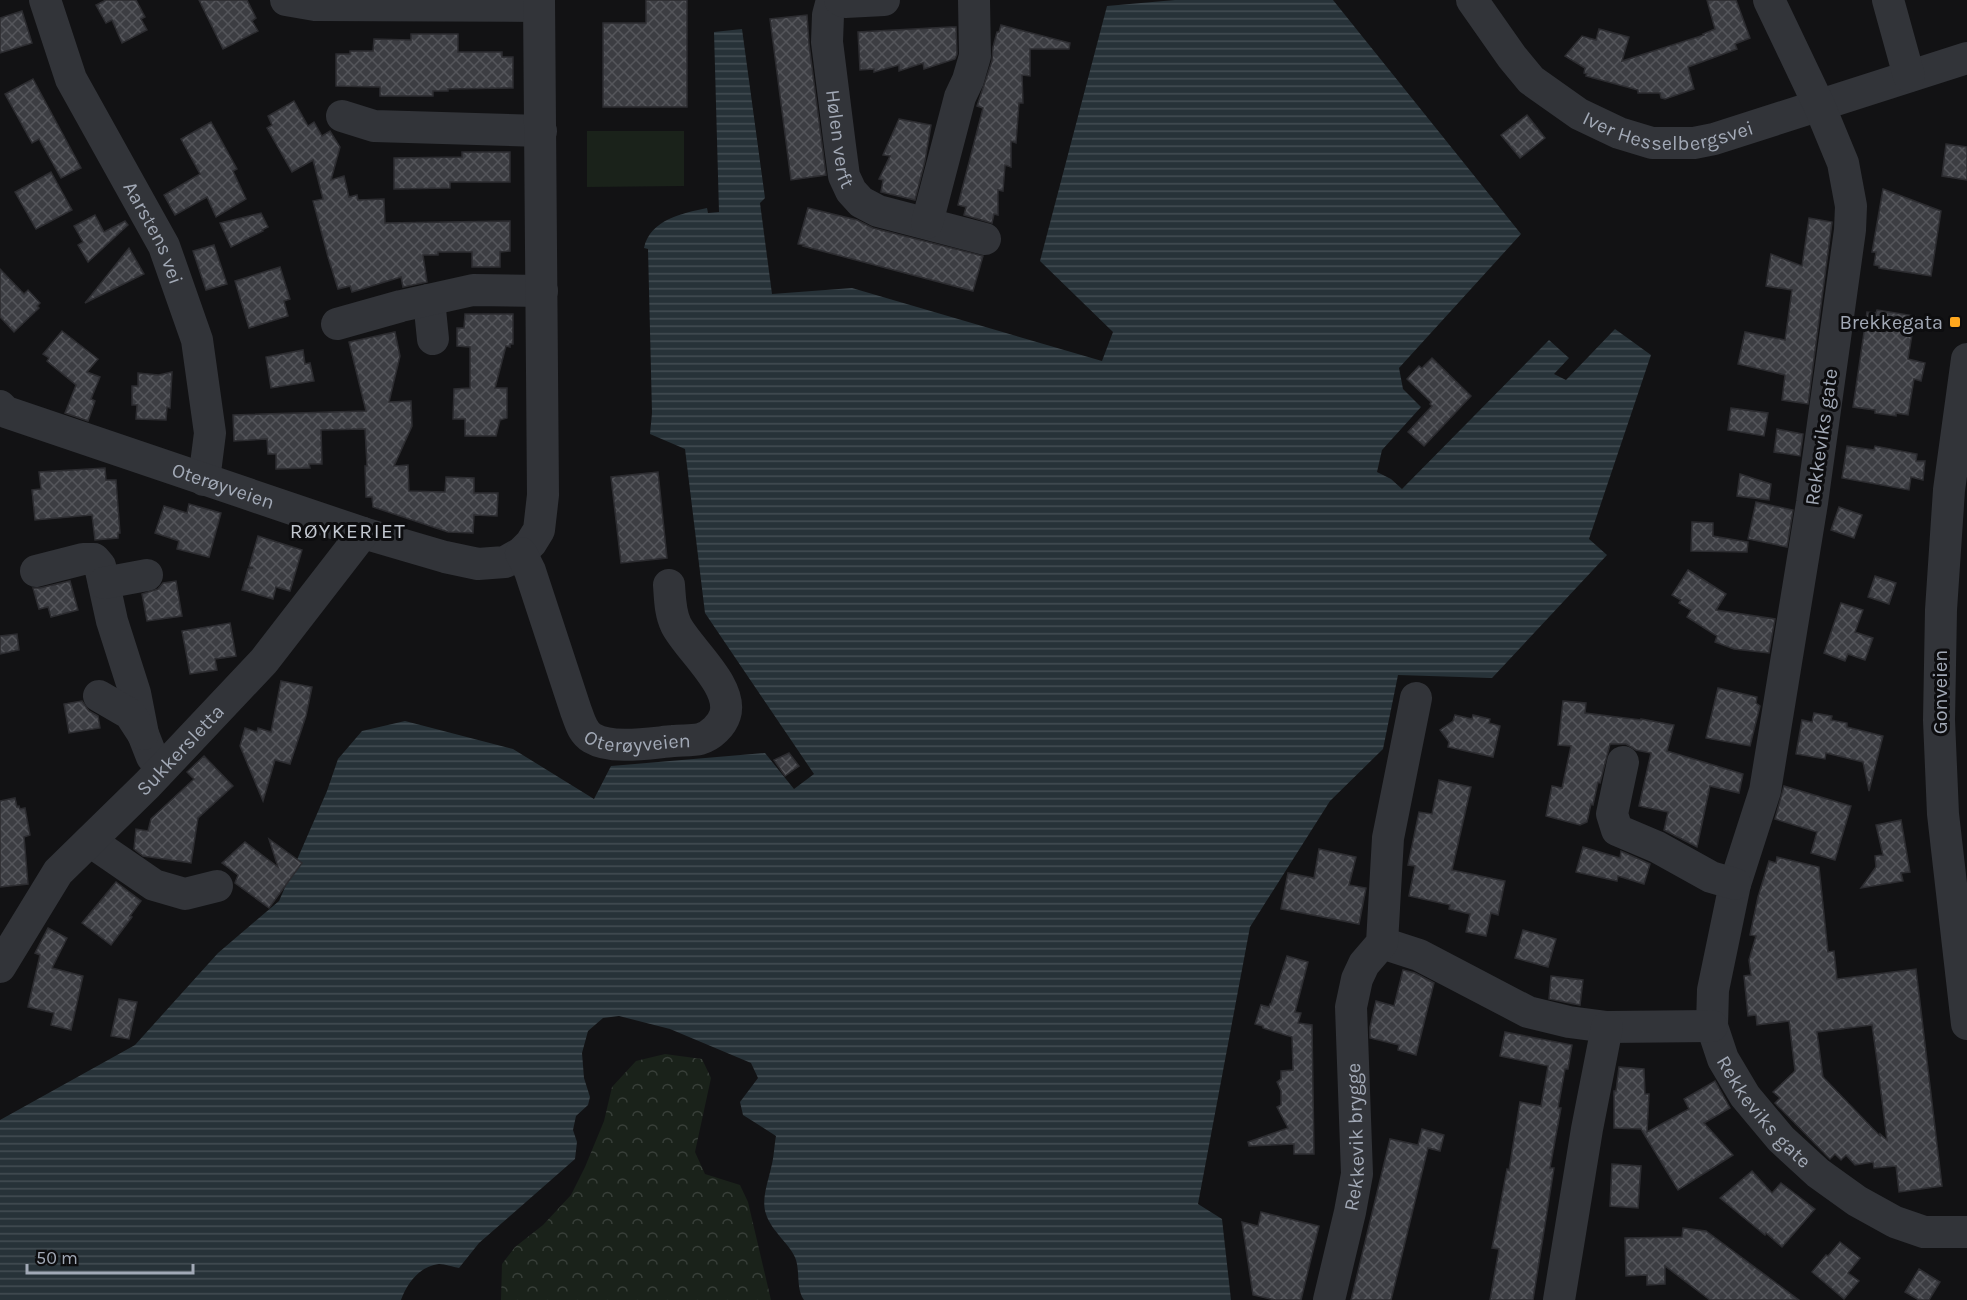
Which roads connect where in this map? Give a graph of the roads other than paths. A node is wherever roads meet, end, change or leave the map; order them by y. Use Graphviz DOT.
graph roads {
  1 [pos="45,0"];
  2 [pos="286,0"];
  3 [pos="832,0"];
  4 [pos="840,0"];
  5 [pos="884,0"];
  6 [pos="974,0"];
  7 [pos="1472,0"];
  8 [pos="1769,0"];
  9 [pos="1888,0"];
  10 [pos="539,3"];
  11 [pos="1966,59"];
  12 [pos="1909,76"];
  13 [pos="1819,105"];
  14 [pos="342,116"];
  15 [pos="541,130"];
  16 [pos="927,223"];
  17 [pos="985,239"];
  18 [pos="542,291"];
  19 [pos="429,300"];
  20 [pos="337,324"];
  21 [pos="433,339"];
  22 [pos="1967,359"];
  23 [pos="2,414"];
  24 [pos="204,480"];
  25 [pos="363,533"];
  26 [pos="521,553"];
  27 [pos="36,571"];
  28 [pos="147,575"];
  29 [pos="104,583"];
  30 [pos="669,585"];
  31 [pos="99,696"];
  32 [pos="1416,698"];
  33 [pos="143,734"];
  34 [pos="1623,762"];
  35 [pos="163,766"];
  36 [pos="90,841"];
  37 [pos="1735,884"];
  38 [pos="217,886"];
  39 [pos="1960,893"];
  40 [pos="1382,943"];
  41 [pos="0,967"];
  42 [pos="1967,1024"];
  43 [pos="1712,1026"];
  44 [pos="1607,1027"];
  45 [pos="1967,1232"];
  46 [pos="1329,1300"];
  47 [pos="1559,1300"];
  1 -- 24 [label="street, Aarstens vei"];
  2 -- 10 [label="street"];
  3 -- 16 [label="street, Hølen verft"];
  4 -- 5 [label="street"];
  6 -- 16 [label="street"];
  7 -- 13 [label="street, Iver Hesselbergsvei"];
  8 -- 13 [label="street, Rekkeviks gate"];
  9 -- 12 [label="street"];
  10 -- 15 [label="street"];
  11 -- 12 [label="street, Iver Hesselbergsvei"];
  12 -- 13 [label="street, Iver Hesselbergsvei"];
  13 -- 37 [label="street, Rekkeviks gate"];
  14 -- 15 [label="street"];
  15 -- 18 [label="street"];
  16 -- 17 [label="street, Hølen verft"];
  18 -- 19 [label="street"];
  18 -- 26 [label="street"];
  19 -- 20 [label="street"];
  19 -- 21 [label="street"];
  22 -- 39 [label="street, Gonveien"];
  23 -- 24 [label="street, Oterøyveien"];
  24 -- 25 [label="street, Oterøyveien"];
  25 -- 26 [label="street, Oterøyveien"];
  25 -- 35 [label="street, Sukkersletta"];
  26 -- 30 [label="street, Oterøyveien"];
  27 -- 29 [label="street"];
  28 -- 29 [label="street"];
  29 -- 33 [label="street"];
  31 -- 33 [label="street"];
  32 -- 40 [label="street"];
  33 -- 35 [label="street"];
  34 -- 37 [label="street"];
  35 -- 36 [label="street, Sukkersletta"];
  36 -- 38 [label="street"];
  36 -- 41 [label="street, Sukkersletta"];
  37 -- 43 [label="street, Rekkeviks gate"];
  39 -- 42 [label="street, Gonveien"];
  40 -- 44 [label="street"];
  40 -- 46 [label="street, Rekkevik brygge"];
  43 -- 44 [label="street"];
  43 -- 45 [label="street, Rekkeviks gate"];
  44 -- 47 [label="street"];
}
